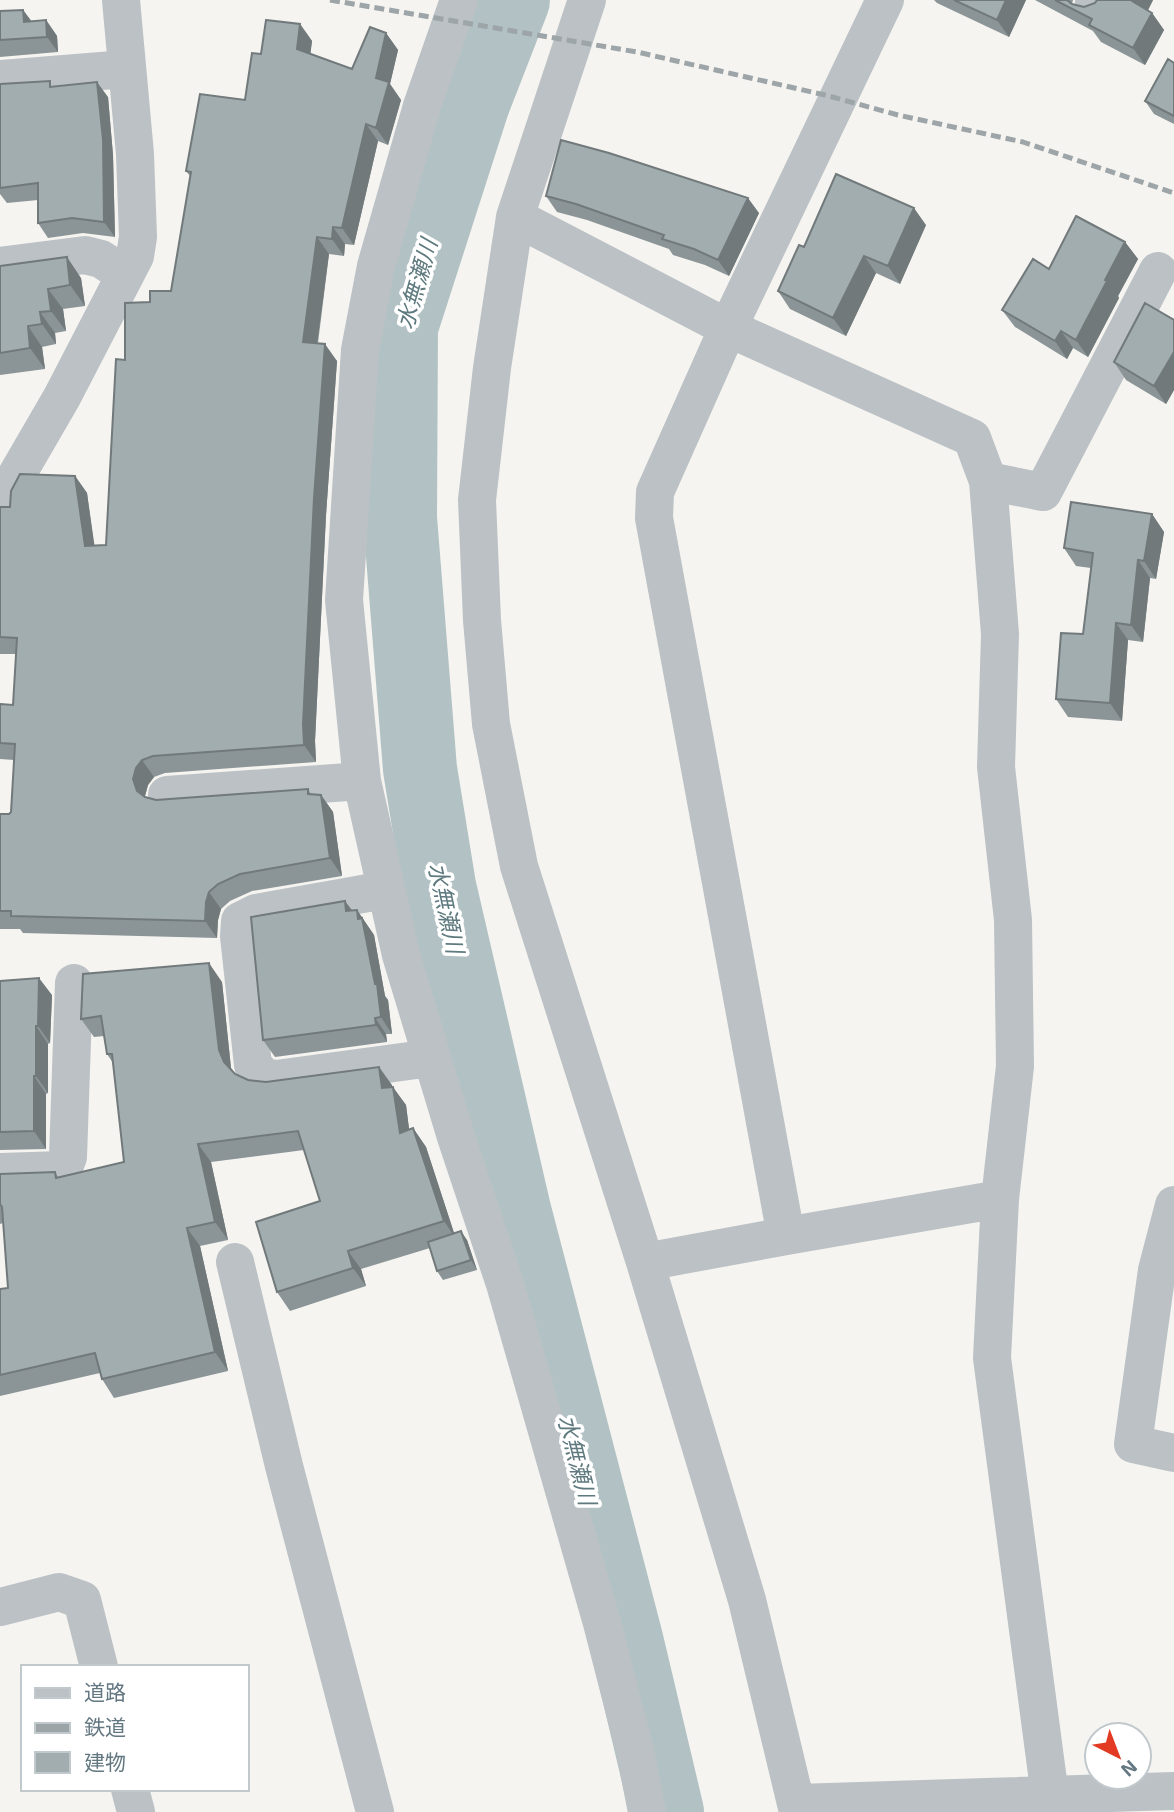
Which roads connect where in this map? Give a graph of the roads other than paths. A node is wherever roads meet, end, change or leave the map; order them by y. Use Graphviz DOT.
graph roads {
  1 [pos="121,0"];
  2 [pos="459,0"];
  3 [pos="587,0"];
  4 [pos="885,0"];
  5 [pos="126,69"];
  6 [pos="0,79"];
  7 [pos="515,217"];
  8 [pos="0,266"];
  9 [pos="1158,271"];
  10 [pos="125,275"];
  11 [pos="728,328"];
  12 [pos="988,481"];
  13 [pos="0,504"];
  14 [pos="362,780"];
  15 [pos="167,795"];
  16 [pos="384,890"];
  17 [pos="74,983"];
  18 [pos="431,1058"];
  19 [pos="0,1172"];
  20 [pos="1000,1199"];
  21 [pos="1174,1205"];
  22 [pos="786,1236"];
  23 [pos="235,1262"];
  24 [pos="645,1262"];
  25 [pos="1174,1453"];
  26 [pos="0,1607"];
  27 [pos="98,1665"];
  28 [pos="131,1791"];
  29 [pos="1174,1791"];
  30 [pos="1050,1796"];
  31 [pos="798,1807"];
  32 [pos="136,1812"];
  33 [pos="375,1812"];
  34 [pos="648,1812"];
  1 -- 5 [label="street"];
  2 -- 14 [label="street"];
  3 -- 7 [label="street"];
  4 -- 11 [label="street"];
  5 -- 6 [label="street"];
  5 -- 10 [label="street"];
  7 -- 11 [label="street"];
  7 -- 24 [label="street"];
  8 -- 10 [label="street"];
  9 -- 12 [label="street"];
  10 -- 13 [label="street"];
  11 -- 12 [label="street"];
  11 -- 22 [label="street"];
  12 -- 20 [label="street"];
  14 -- 15 [label="street"];
  14 -- 16 [label="street"];
  16 -- 18 [label="street"];
  16 -- 18 [label="street"];
  17 -- 19 [label="street"];
  18 -- 34 [label="street"];
  20 -- 22 [label="street"];
  20 -- 30 [label="street"];
  21 -- 25 [label="street"];
  22 -- 24 [label="street"];
  23 -- 33 [label="street"];
  24 -- 31 [label="street"];
  26 -- 27 [label="street"];
  28 -- 32 [label="street"];
  29 -- 30 [label="street"];
  30 -- 31 [label="street"];
}
